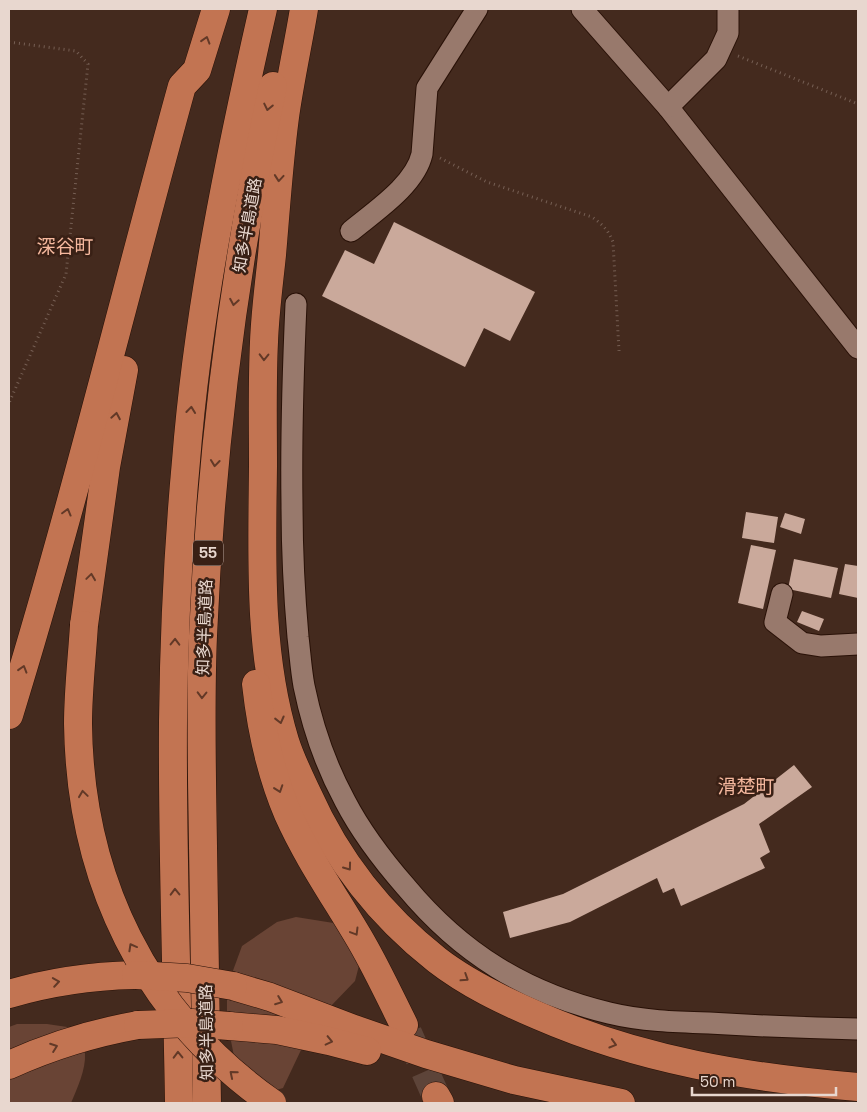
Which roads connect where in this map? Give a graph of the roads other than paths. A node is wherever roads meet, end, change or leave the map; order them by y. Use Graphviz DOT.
graph roads {
  1 [pos="216,9"];
  2 [pos="262,9"];
  3 [pos="291,9"];
  4 [pos="304,9"];
  5 [pos="477,9"];
  6 [pos="564,9"];
  7 [pos="728,9"];
  8 [pos="587,15"];
  9 [pos="197,70"];
  10 [pos="668,107"];
  11 [pos="351,231"];
  12 [pos="296,304"];
  13 [pos="858,348"];
  14 [pos="262,515"];
  15 [pos="782,594"];
  16 [pos="858,644"];
  17 [pos="9,715"];
  18 [pos="9,994"];
  19 [pos="404,1024"];
  20 [pos="858,1030"];
  21 [pos="9,1065"];
  22 [pos="858,1087"];
  23 [pos="179,1103"];
  24 [pos="207,1103"];
  25 [pos="272,1103"];
  26 [pos="552,1103"];
  27 [pos="620,1103"];
  9 -- 1 [label="highway, one-way"];
  23 -- 2 [label="highway, 知多半島道路 / 55, one-way"];
  3 -- 24 [label="highway, 知多半島道路 / 55, one-way"];
  4 -- 14 [label="highway, one-way"];
  5 -- 11 [label="street"];
  6 -- 8 [label="street"];
  7 -- 10 [label="street"];
  8 -- 10 [label="street"];
  17 -- 9 [label="highway, one-way"];
  25 -- 9 [label="highway, one-way, bridge"];
  10 -- 13 [label="street"];
  12 -- 20 [label="street"];
  14 -- 19 [label="highway, one-way"];
  14 -- 22 [label="highway, one-way"];
  15 -- 16 [label="street"];
  18 -- 27 [label="highway, one-way, bridge"];
  21 -- 26 [label="highway, one-way, bridge"];
}
